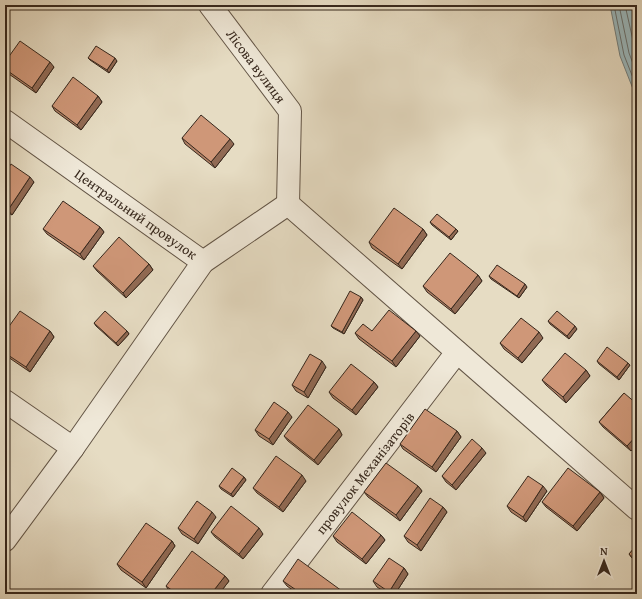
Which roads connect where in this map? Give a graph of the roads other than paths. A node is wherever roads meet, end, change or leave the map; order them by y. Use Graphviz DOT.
graph roads {
  1 [pos="210,5"];
  2 [pos="5,121"];
  3 [pos="288,204"];
  4 [pos="203,262"];
  5 [pos="458,352"];
  6 [pos="5,401"];
  7 [pos="73,448"];
  8 [pos="637,509"];
  9 [pos="5,540"];
  10 [pos="272,594"];
  1 -- 3 [label="street, Лісова вулиця"];
  2 -- 4 [label="street, Центральний провулок"];
  3 -- 4 [label="street, Центральний провулок"];
  3 -- 5 [label="street"];
  4 -- 7 [label="street"];
  5 -- 8 [label="street"];
  5 -- 10 [label="street, провулок Механізаторів"];
  6 -- 7 [label="street"];
  7 -- 9 [label="street"];
}
